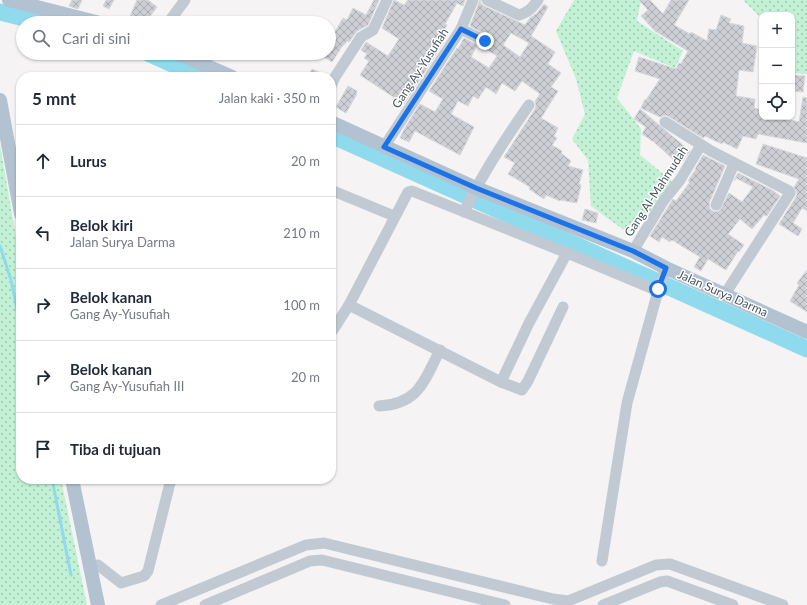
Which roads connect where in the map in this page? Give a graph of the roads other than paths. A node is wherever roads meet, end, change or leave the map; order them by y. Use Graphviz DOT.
graph roads {
  1 [pos="9,0"];
  2 [pos="185,0"];
  3 [pos="387,0"];
  4 [pos="473,0"];
  5 [pos="487,0"];
  6 [pos="538,0"];
  7 [pos="43,4"];
  8 [pos="79,16"];
  9 [pos="173,16"];
  10 [pos="461,29"];
  11 [pos="485,41"];
  12 [pos="193,60"];
  13 [pos="221,72"];
  14 [pos="336,78"];
  15 [pos="0,100"];
  16 [pos="529,105"];
  17 [pos="665,122"];
  18 [pos="336,124"];
  19 [pos="701,145"];
  20 [pos="384,147"];
  21 [pos="734,164"];
  22 [pos="16,187"];
  23 [pos="475,190"];
  24 [pos="336,192"];
  25 [pos="716,205"];
  26 [pos="466,209"];
  27 [pos="394,216"];
  28 [pos="633,251"];
  29 [pos="567,253"];
  30 [pos="665,270"];
  31 [pos="658,290"];
  32 [pos="725,294"];
  33 [pos="349,305"];
  34 [pos="563,307"];
  35 [pos="336,325"];
  36 [pos="807,332"];
  37 [pos="440,350"];
  38 [pos="501,382"];
  39 [pos="379,406"];
  40 [pos="73,484"];
  41 [pos="170,484"];
  42 [pos="602,561"];
  43 [pos="90,567"];
  44 [pos="445,573"];
  45 [pos="460,576"];
  46 [pos="205,587"];
  47 [pos="441,589"];
  48 [pos="456,593"];
  49 [pos="758,601"];
  50 [pos="99,604"];
  51 [pos="208,604"];
  52 [pos="778,604"];
  53 [pos="161,605"];
  54 [pos="505,605"];
  55 [pos="603,605"];
  56 [pos="733,605"];
  1 -- 7 [label="main road"];
  2 -- 9 [label="street"];
  3 -- 14 [label="street"];
  4 -- 10 [label="street, Gang Ay-Yusufiah"];
  5 -- 6 [label="street"];
  7 -- 8 [label="main road"];
  10 -- 11 [label="street"];
  10 -- 20 [label="street, Gang Ay-Yusufiah"];
  12 -- 13 [label="main road"];
  15 -- 22 [label="main road"];
  16 -- 23 [label="street"];
  17 -- 19 [label="street"];
  18 -- 20 [label="main road, Jalan Surya Darma"];
  19 -- 21 [label="street"];
  19 -- 28 [label="street, Gang Al-Mahmudah"];
  20 -- 23 [label="main road, Jalan Surya Darma"];
  21 -- 25 [label="street"];
  21 -- 32 [label="street"];
  23 -- 26 [label="street"];
  23 -- 28 [label="main road, Jalan Surya Darma"];
  24 -- 27 [label="street"];
  26 -- 27 [label="street"];
  26 -- 29 [label="street"];
  27 -- 33 [label="street"];
  28 -- 30 [label="main road, Jalan Surya Darma"];
  29 -- 31 [label="street"];
  29 -- 38 [label="street"];
  30 -- 31 [label="street"];
  30 -- 32 [label="main road, Jalan Surya Darma"];
  31 -- 42 [label="street"];
  32 -- 36 [label="main road, Jalan Surya Darma"];
  33 -- 35 [label="street"];
  33 -- 37 [label="street"];
  34 -- 38 [label="street"];
  37 -- 38 [label="street"];
  37 -- 39 [label="street"];
  40 -- 43 [label="main road"];
  41 -- 43 [label="street"];
  43 -- 50 [label="main road"];
  44 -- 45 [label="street"];
  44 -- 46 [label="street"];
  44 -- 47 [label="street"];
  45 -- 48 [label="street"];
  45 -- 49 [label="street"];
  46 -- 51 [label="street"];
  46 -- 53 [label="street"];
  47 -- 48 [label="street"];
  47 -- 51 [label="street"];
  48 -- 54 [label="street"];
  49 -- 52 [label="street"];
  55 -- 56 [label="street"];
}
